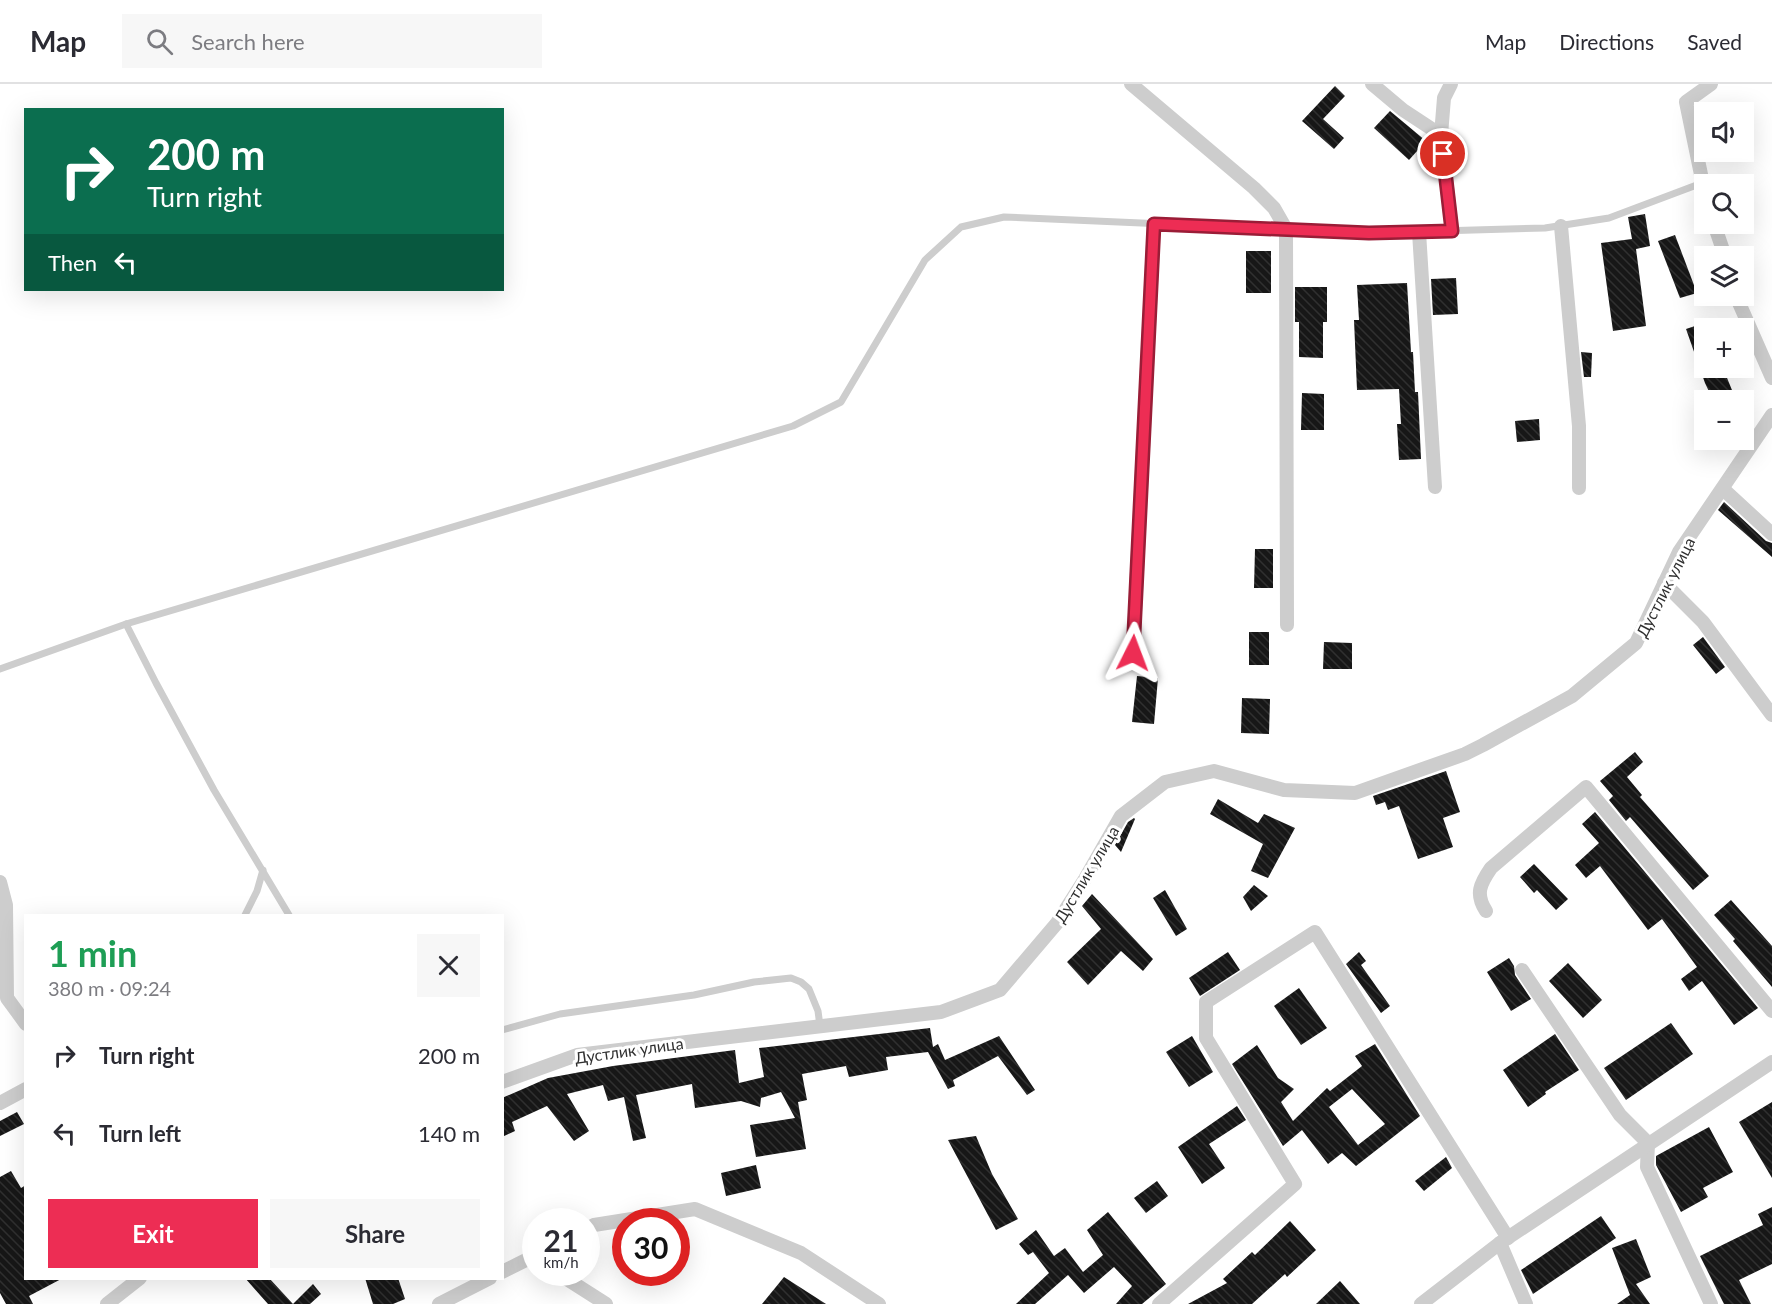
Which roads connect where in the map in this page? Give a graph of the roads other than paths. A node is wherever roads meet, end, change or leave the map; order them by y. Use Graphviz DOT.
graph roads {
  1 [pos="1131,84"];
  2 [pos="1372,84"];
  3 [pos="1451,84"];
  4 [pos="1711,84"];
  5 [pos="1441,135"];
  6 [pos="1701,174"];
  7 [pos="1694,189"];
  8 [pos="1154,224"];
  9 [pos="1562,226"];
  10 [pos="1286,229"];
  11 [pos="1452,231"];
  12 [pos="1419,232"];
  13 [pos="1740,306"];
  14 [pos="1772,378"];
  15 [pos="1772,415"];
  16 [pos="1435,487"];
  17 [pos="1580,488"];
  18 [pos="1723,489"];
  19 [pos="1772,534"];
  20 [pos="1664,583"];
  21 [pos="126,624"];
  22 [pos="1287,625"];
  23 [pos="1133,653"];
  24 [pos="0,669"];
  25 [pos="1772,715"];
  26 [pos="263,870"];
  27 [pos="0,882"];
  28 [pos="1486,911"];
  29 [pos="246,914"];
  30 [pos="288,914"];
  31 [pos="1522,970"];
  32 [pos="4,999"];
  33 [pos="1772,1011"];
  34 [pos="24,1022"];
  35 [pos="820,1026"];
  36 [pos="504,1029"];
  37 [pos="1771,1066"];
  38 [pos="504,1081"];
  39 [pos="24,1090"];
  40 [pos="0,1103"];
  41 [pos="1648,1143"];
  42 [pos="600,1224"];
  43 [pos="1504,1240"];
  44 [pos="522,1263"];
  45 [pos="504,1271"];
  46 [pos="137,1280"];
  47 [pos="486,1280"];
  48 [pos="578,1286"];
  49 [pos="107,1304"];
  50 [pos="438,1304"];
  51 [pos="606,1304"];
  52 [pos="879,1304"];
  53 [pos="1159,1304"];
  54 [pos="1420,1304"];
  55 [pos="1526,1304"];
  56 [pos="1711,1304"];
  1 -- 10 [label="street"];
  2 -- 5 [label="street"];
  3 -- 5 [label="street"];
  4 -- 6 [label="street"];
  5 -- 11 [label="street"];
  7 -- 9 [label="lane"];
  8 -- 10 [label="lane"];
  8 -- 21 [label="lane"];
  8 -- 23 [label="street"];
  9 -- 11 [label="lane"];
  9 -- 17 [label="street"];
  10 -- 12 [label="lane"];
  10 -- 22 [label="street"];
  11 -- 12 [label="lane"];
  12 -- 16 [label="street"];
  13 -- 14 [label="street"];
  15 -- 18 [label="street, Дустлик улица"];
  18 -- 19 [label="street"];
  18 -- 20 [label="street, Дустлик улица"];
  20 -- 25 [label="street"];
  20 -- 35 [label="street, Дустлик улица"];
  21 -- 24 [label="lane"];
  21 -- 26 [label="lane"];
  26 -- 29 [label="lane"];
  26 -- 30 [label="lane"];
  27 -- 32 [label="street"];
  28 -- 33 [label="street"];
  31 -- 41 [label="street"];
  32 -- 34 [label="street"];
  35 -- 36 [label="lane"];
  35 -- 38 [label="street, Дустлик улица"];
  37 -- 41 [label="street"];
  39 -- 40 [label="street"];
  41 -- 43 [label="street"];
  41 -- 56 [label="street"];
  42 -- 52 [label="street"];
  43 -- 53 [label="street"];
  43 -- 54 [label="street"];
  43 -- 55 [label="street"];
  44 -- 45 [label="street"];
  46 -- 49 [label="street"];
  47 -- 50 [label="street"];
  48 -- 51 [label="street"];
}
